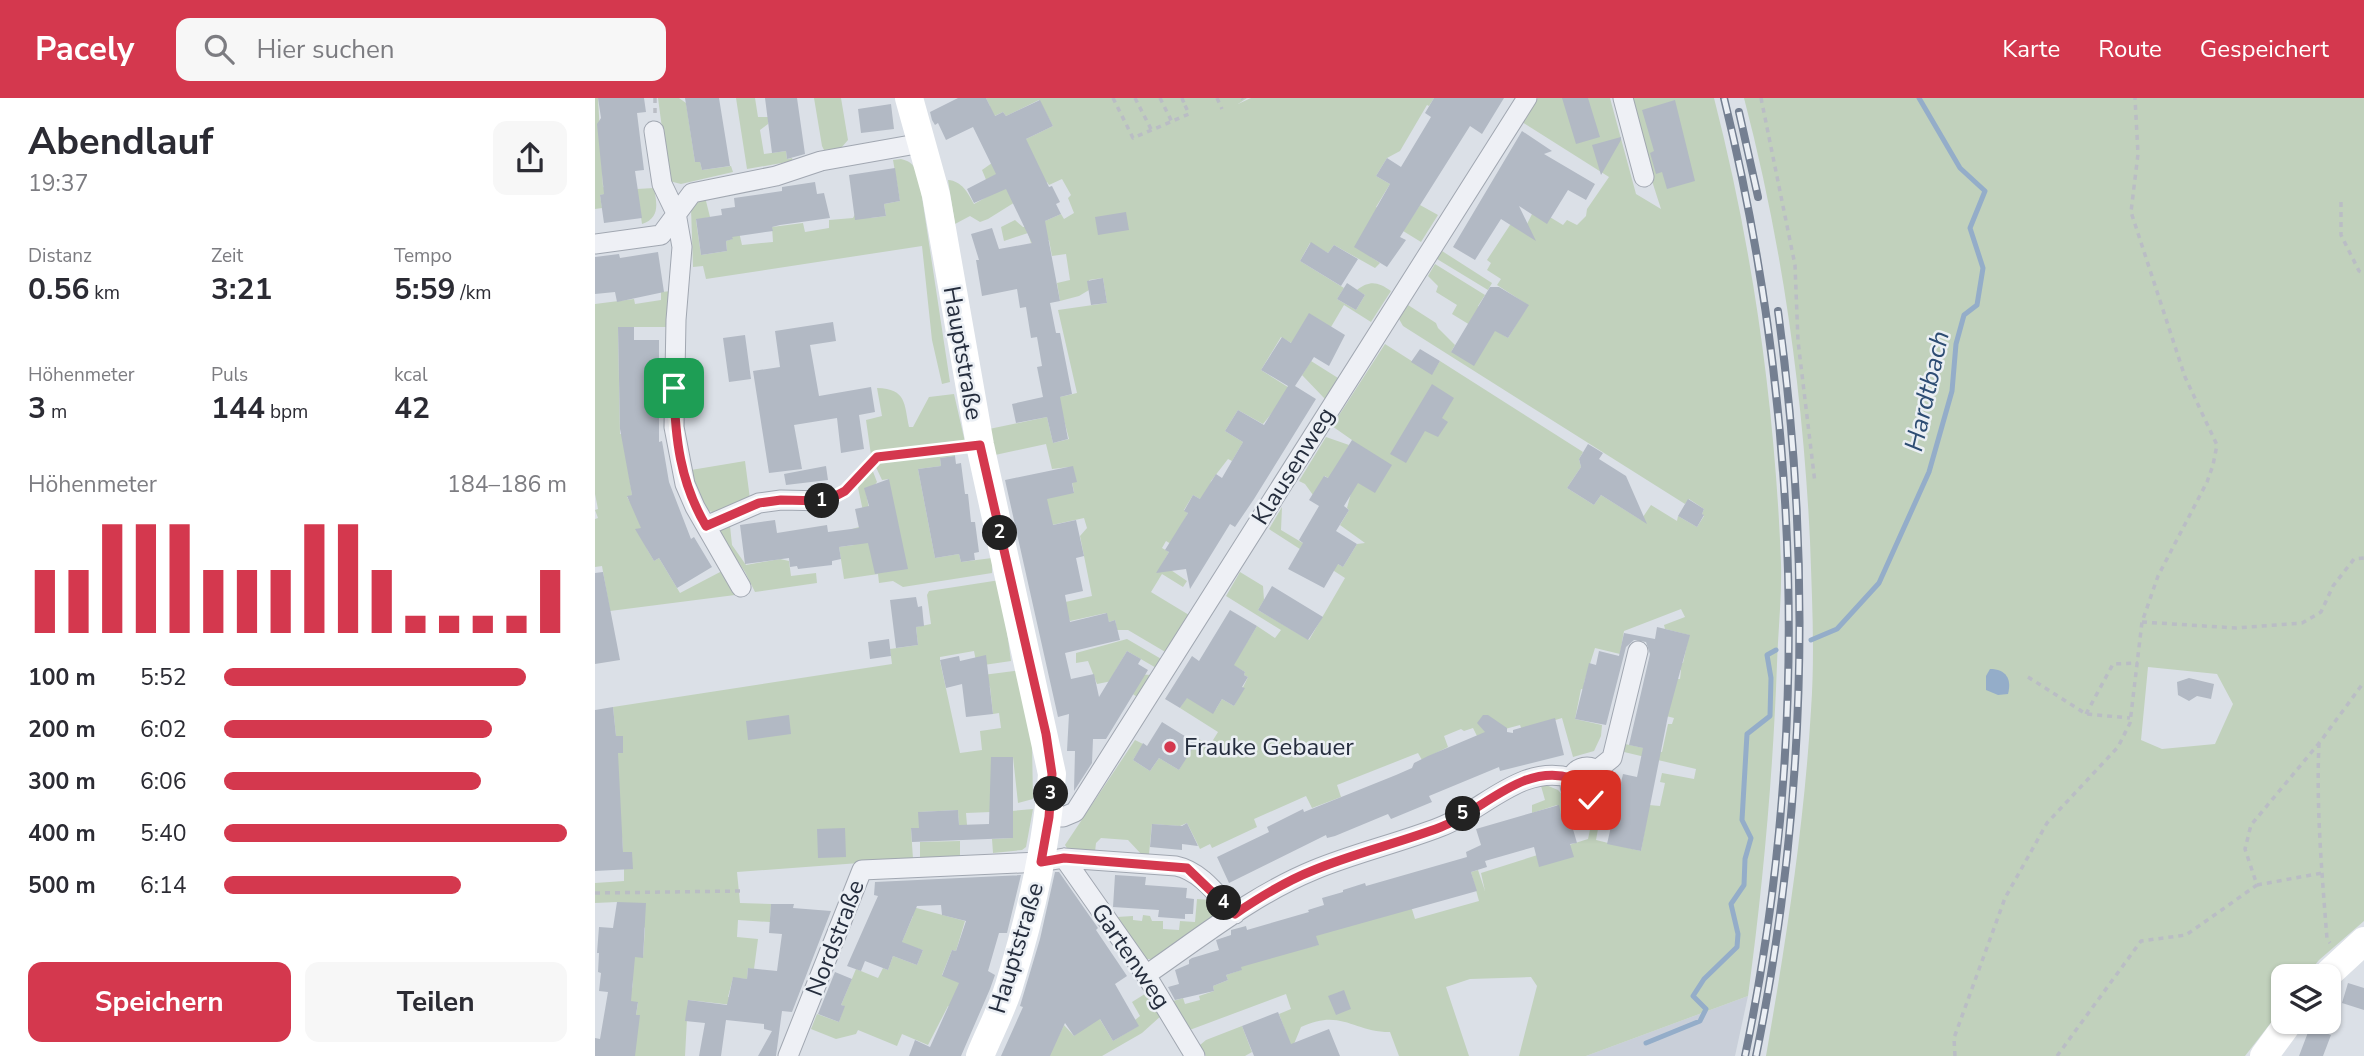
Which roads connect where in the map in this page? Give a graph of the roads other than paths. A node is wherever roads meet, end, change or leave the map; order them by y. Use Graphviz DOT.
graph roads {
  1 [pos="909,98"];
  2 [pos="1527,98"];
  3 [pos="1623,98"];
  4 [pos="654,131"];
  5 [pos="922,143"];
  6 [pos="1644,177"];
  7 [pos="676,213"];
  8 [pos="595,244"];
  9 [pos="826,501"];
  10 [pos="706,526"];
  11 [pos="741,587"];
  12 [pos="1638,650"];
  13 [pos="1597,770"];
  14 [pos="1571,778"];
  15 [pos="1049,817"];
  16 [pos="1053,860"];
  17 [pos="1235,914"];
  18 [pos="2364,941"];
  19 [pos="2338,964"];
  20 [pos="1146,975"];
  21 [pos="2280,1034"];
  22 [pos="789,1056"];
  23 [pos="980,1056"];
  24 [pos="1195,1056"];
  25 [pos="2264,1056"];
  1 -- 5 [label="main road, Hauptstraße"];
  2 -- 15 [label="street, Klausenweg"];
  3 -- 6 [label="street"];
  4 -- 7 [label="street"];
  5 -- 7 [label="street"];
  5 -- 15 [label="main road, Hauptstraße"];
  7 -- 8 [label="street"];
  7 -- 10 [label="street"];
  9 -- 10 [label="street"];
  10 -- 11 [label="street"];
  12 -- 13 [label="street"];
  13 -- 14 [label="street"];
  13 -- 14 [label="street"];
  14 -- 17 [label="street"];
  15 -- 16 [label="main road, Hauptstraße"];
  16 -- 17 [label="street"];
  16 -- 20 [label="street, Gartenweg"];
  16 -- 22 [label="street, Nordstraße"];
  16 -- 23 [label="main road, Hauptstraße"];
  17 -- 20 [label="street"];
  18 -- 19 [label="main road"];
  20 -- 24 [label="street, Gartenweg"];
  21 -- 25 [label="main road"];
}
